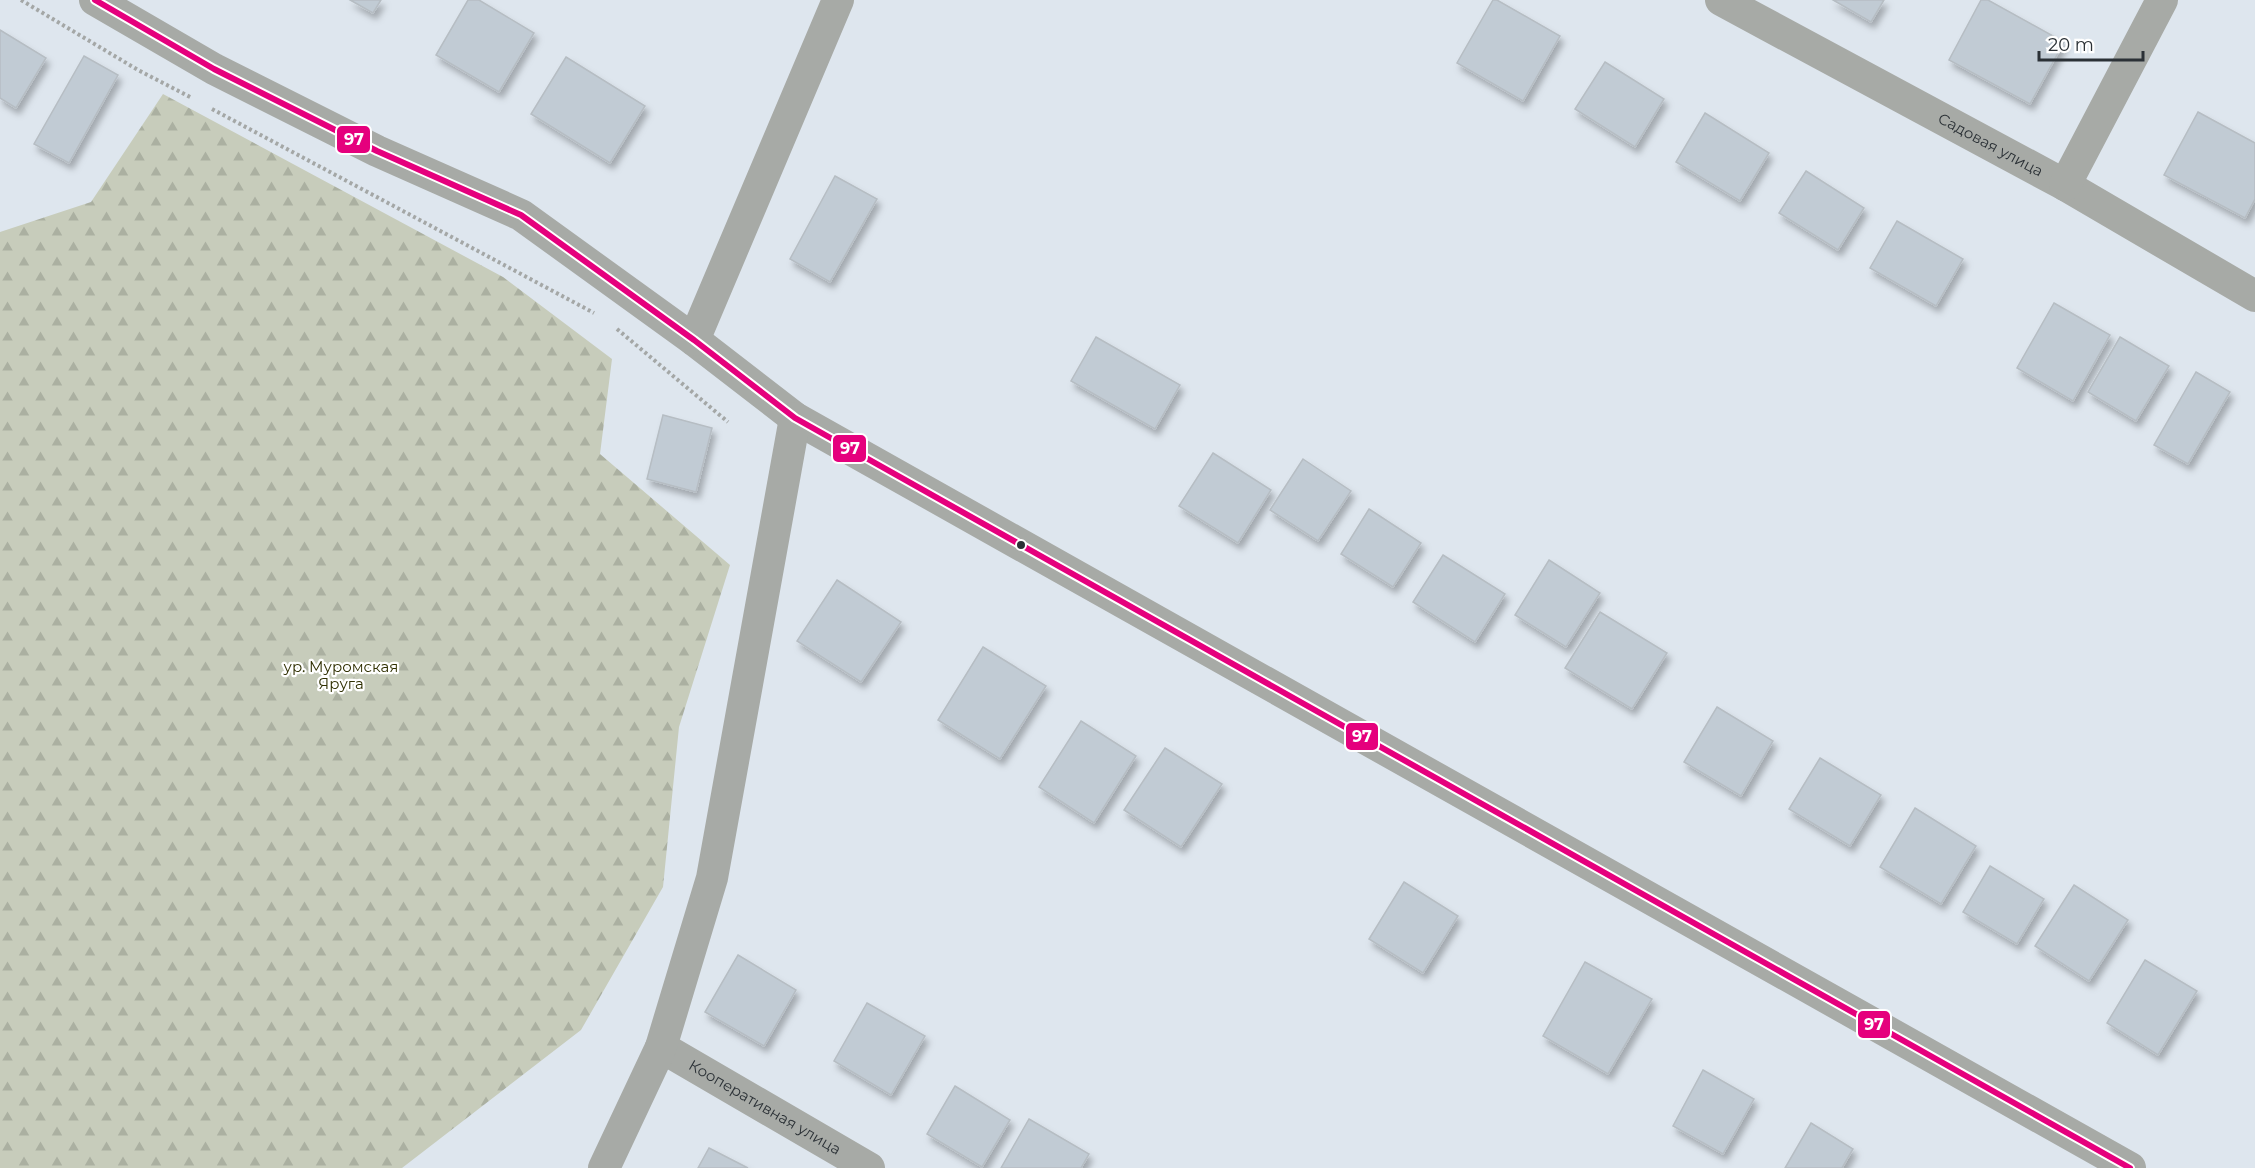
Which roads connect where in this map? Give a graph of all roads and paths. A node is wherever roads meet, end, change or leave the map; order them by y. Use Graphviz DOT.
graph roads {
  1 [pos="21,0"];
  2 [pos="95,0"];
  3 [pos="838,0"];
  4 [pos="1721,0"];
  5 [pos="2162,0"];
  6 [pos="201,103"];
  7 [pos="211,108"];
  8 [pos="2065,185"];
  9 [pos="2255,296"];
  10 [pos="603,317"];
  11 [pos="612,325"];
  12 [pos="694,340"];
  13 [pos="795,418"];
  14 [pos="728,422"];
  15 [pos="661,1047"];
  16 [pos="604,1168"];
  17 [pos="869,1168"];
  18 [pos="2130,1168"];
  1 -- 6 [label="path"];
  2 -- 12 [label="street"];
  3 -- 12 [label="street"];
  4 -- 8 [label="street, Садовая улица"];
  5 -- 8 [label="street"];
  7 -- 10 [label="path"];
  8 -- 9 [label="street, Садовая улица"];
  11 -- 14 [label="path"];
  12 -- 13 [label="street"];
  13 -- 15 [label="street"];
  13 -- 18 [label="street"];
  15 -- 16 [label="street"];
  15 -- 17 [label="street, Кооперативная улица"];
}
